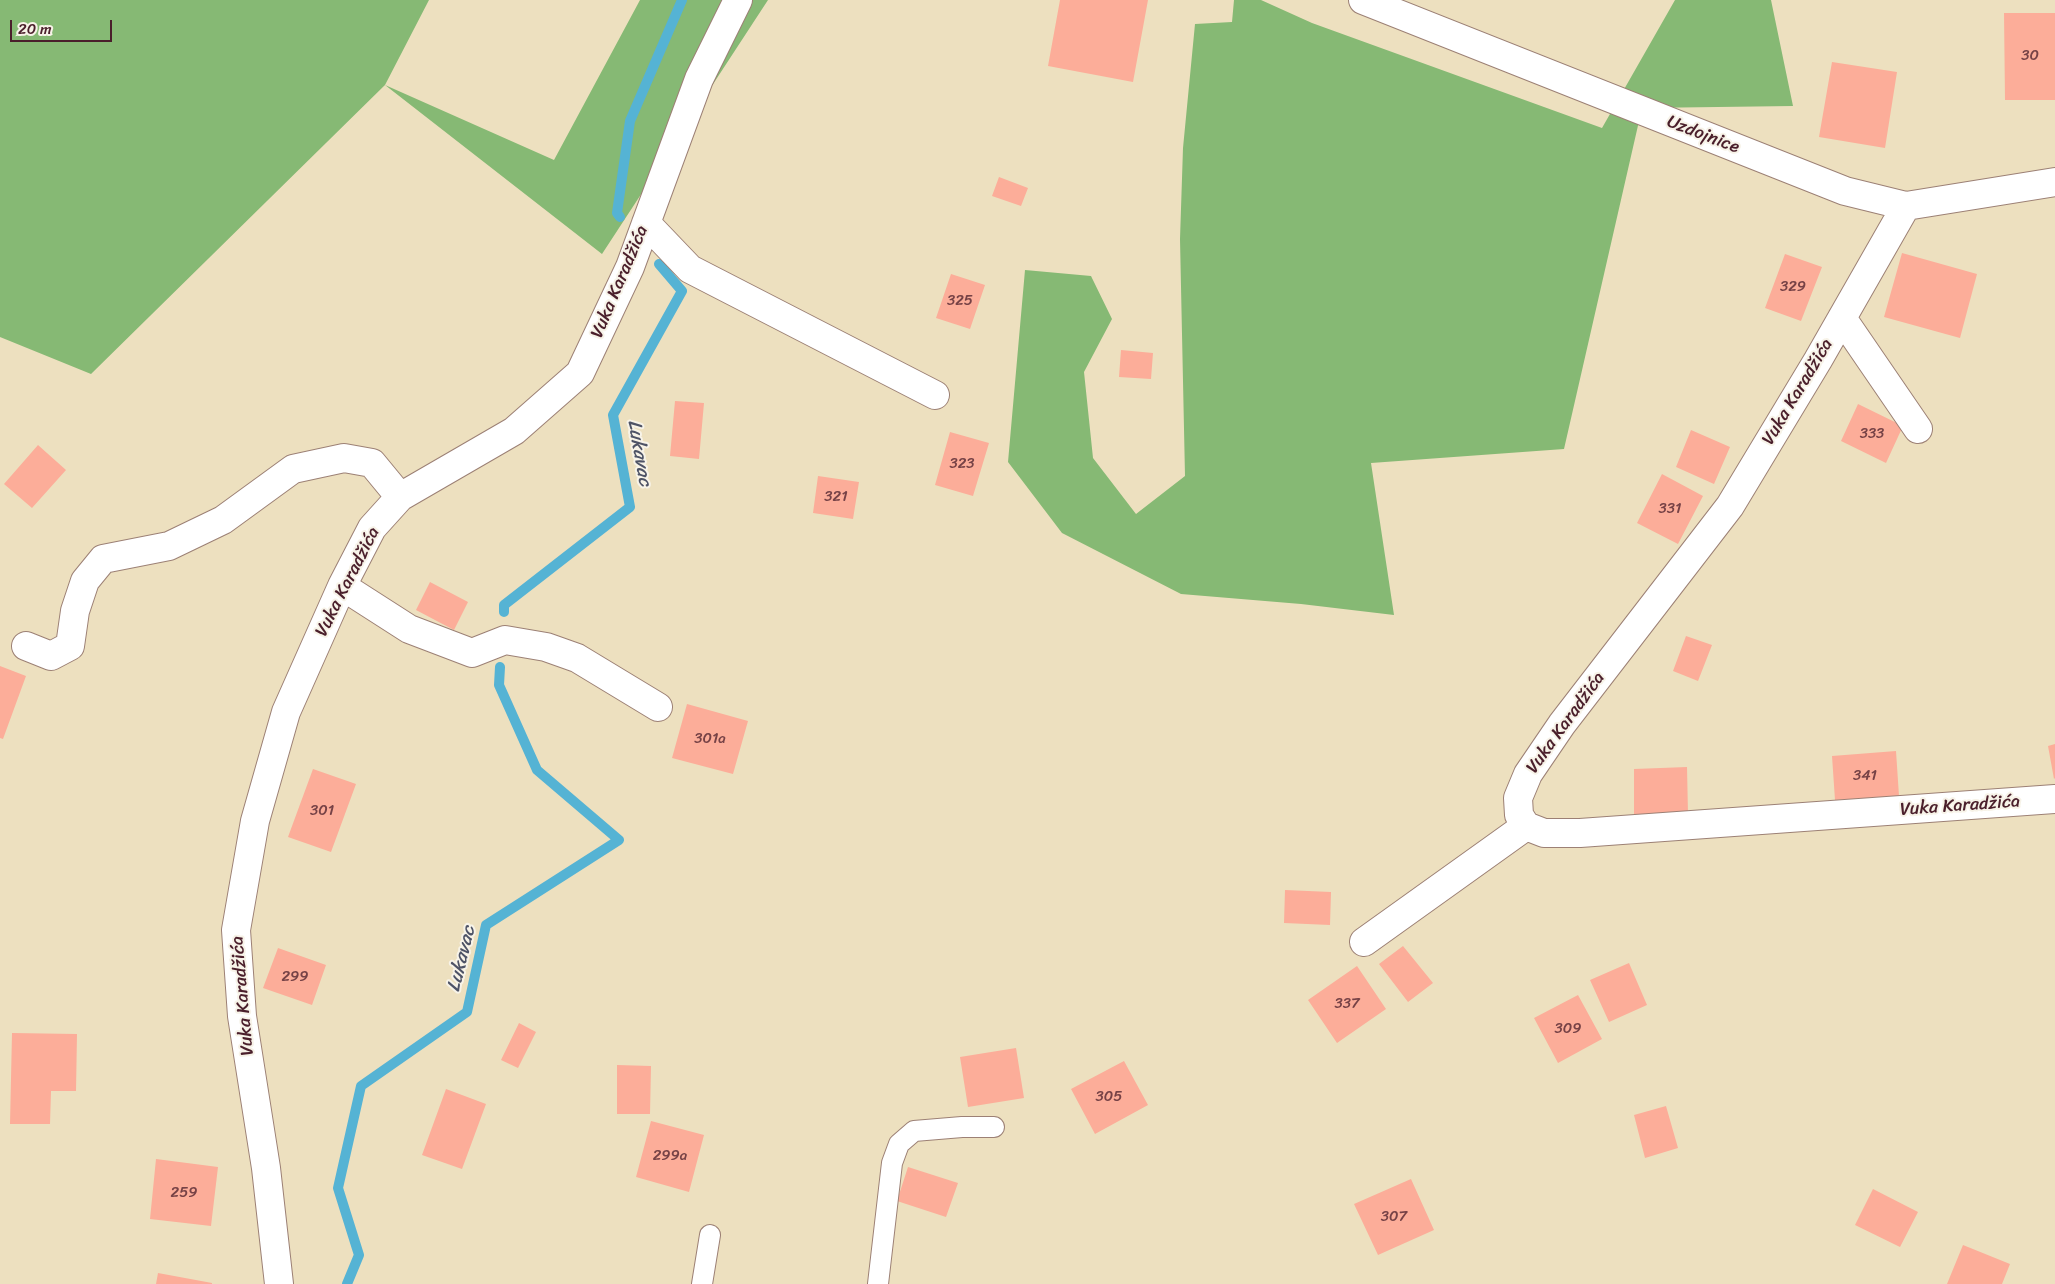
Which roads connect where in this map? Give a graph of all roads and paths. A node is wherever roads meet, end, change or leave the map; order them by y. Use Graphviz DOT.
graph roads {
  1 [pos="738,0"];
  2 [pos="1363,0"];
  3 [pos="2055,182"];
  4 [pos="1906,206"];
  5 [pos="646,223"];
  6 [pos="1842,318"];
  7 [pos="935,395"];
  8 [pos="1918,429"];
  9 [pos="400,497"];
  10 [pos="342,586"];
  11 [pos="26,646"];
  12 [pos="658,707"];
  13 [pos="2055,800"];
  14 [pos="1526,826"];
  15 [pos="1364,942"];
  16 [pos="994,1127"];
  17 [pos="710,1235"];
  18 [pos="279,1284"];
  19 [pos="702,1284"];
  20 [pos="878,1284"];
  1 -- 5 [label="street, Vuka Karadžića"];
  2 -- 4 [label="street, Uzdojnice"];
  3 -- 4 [label="street, Uzdojnice"];
  4 -- 6 [label="street, Vuka Karadžića"];
  5 -- 7 [label="street"];
  5 -- 9 [label="street, Vuka Karadžića"];
  6 -- 8 [label="street"];
  6 -- 14 [label="street, Vuka Karadžića"];
  9 -- 10 [label="street, Vuka Karadžića"];
  9 -- 11 [label="street"];
  10 -- 12 [label="street"];
  10 -- 18 [label="street, Vuka Karadžića"];
  13 -- 14 [label="street, Vuka Karadžića"];
  14 -- 15 [label="street"];
  16 -- 20 [label="lane"];
  17 -- 19 [label="lane"];
}
